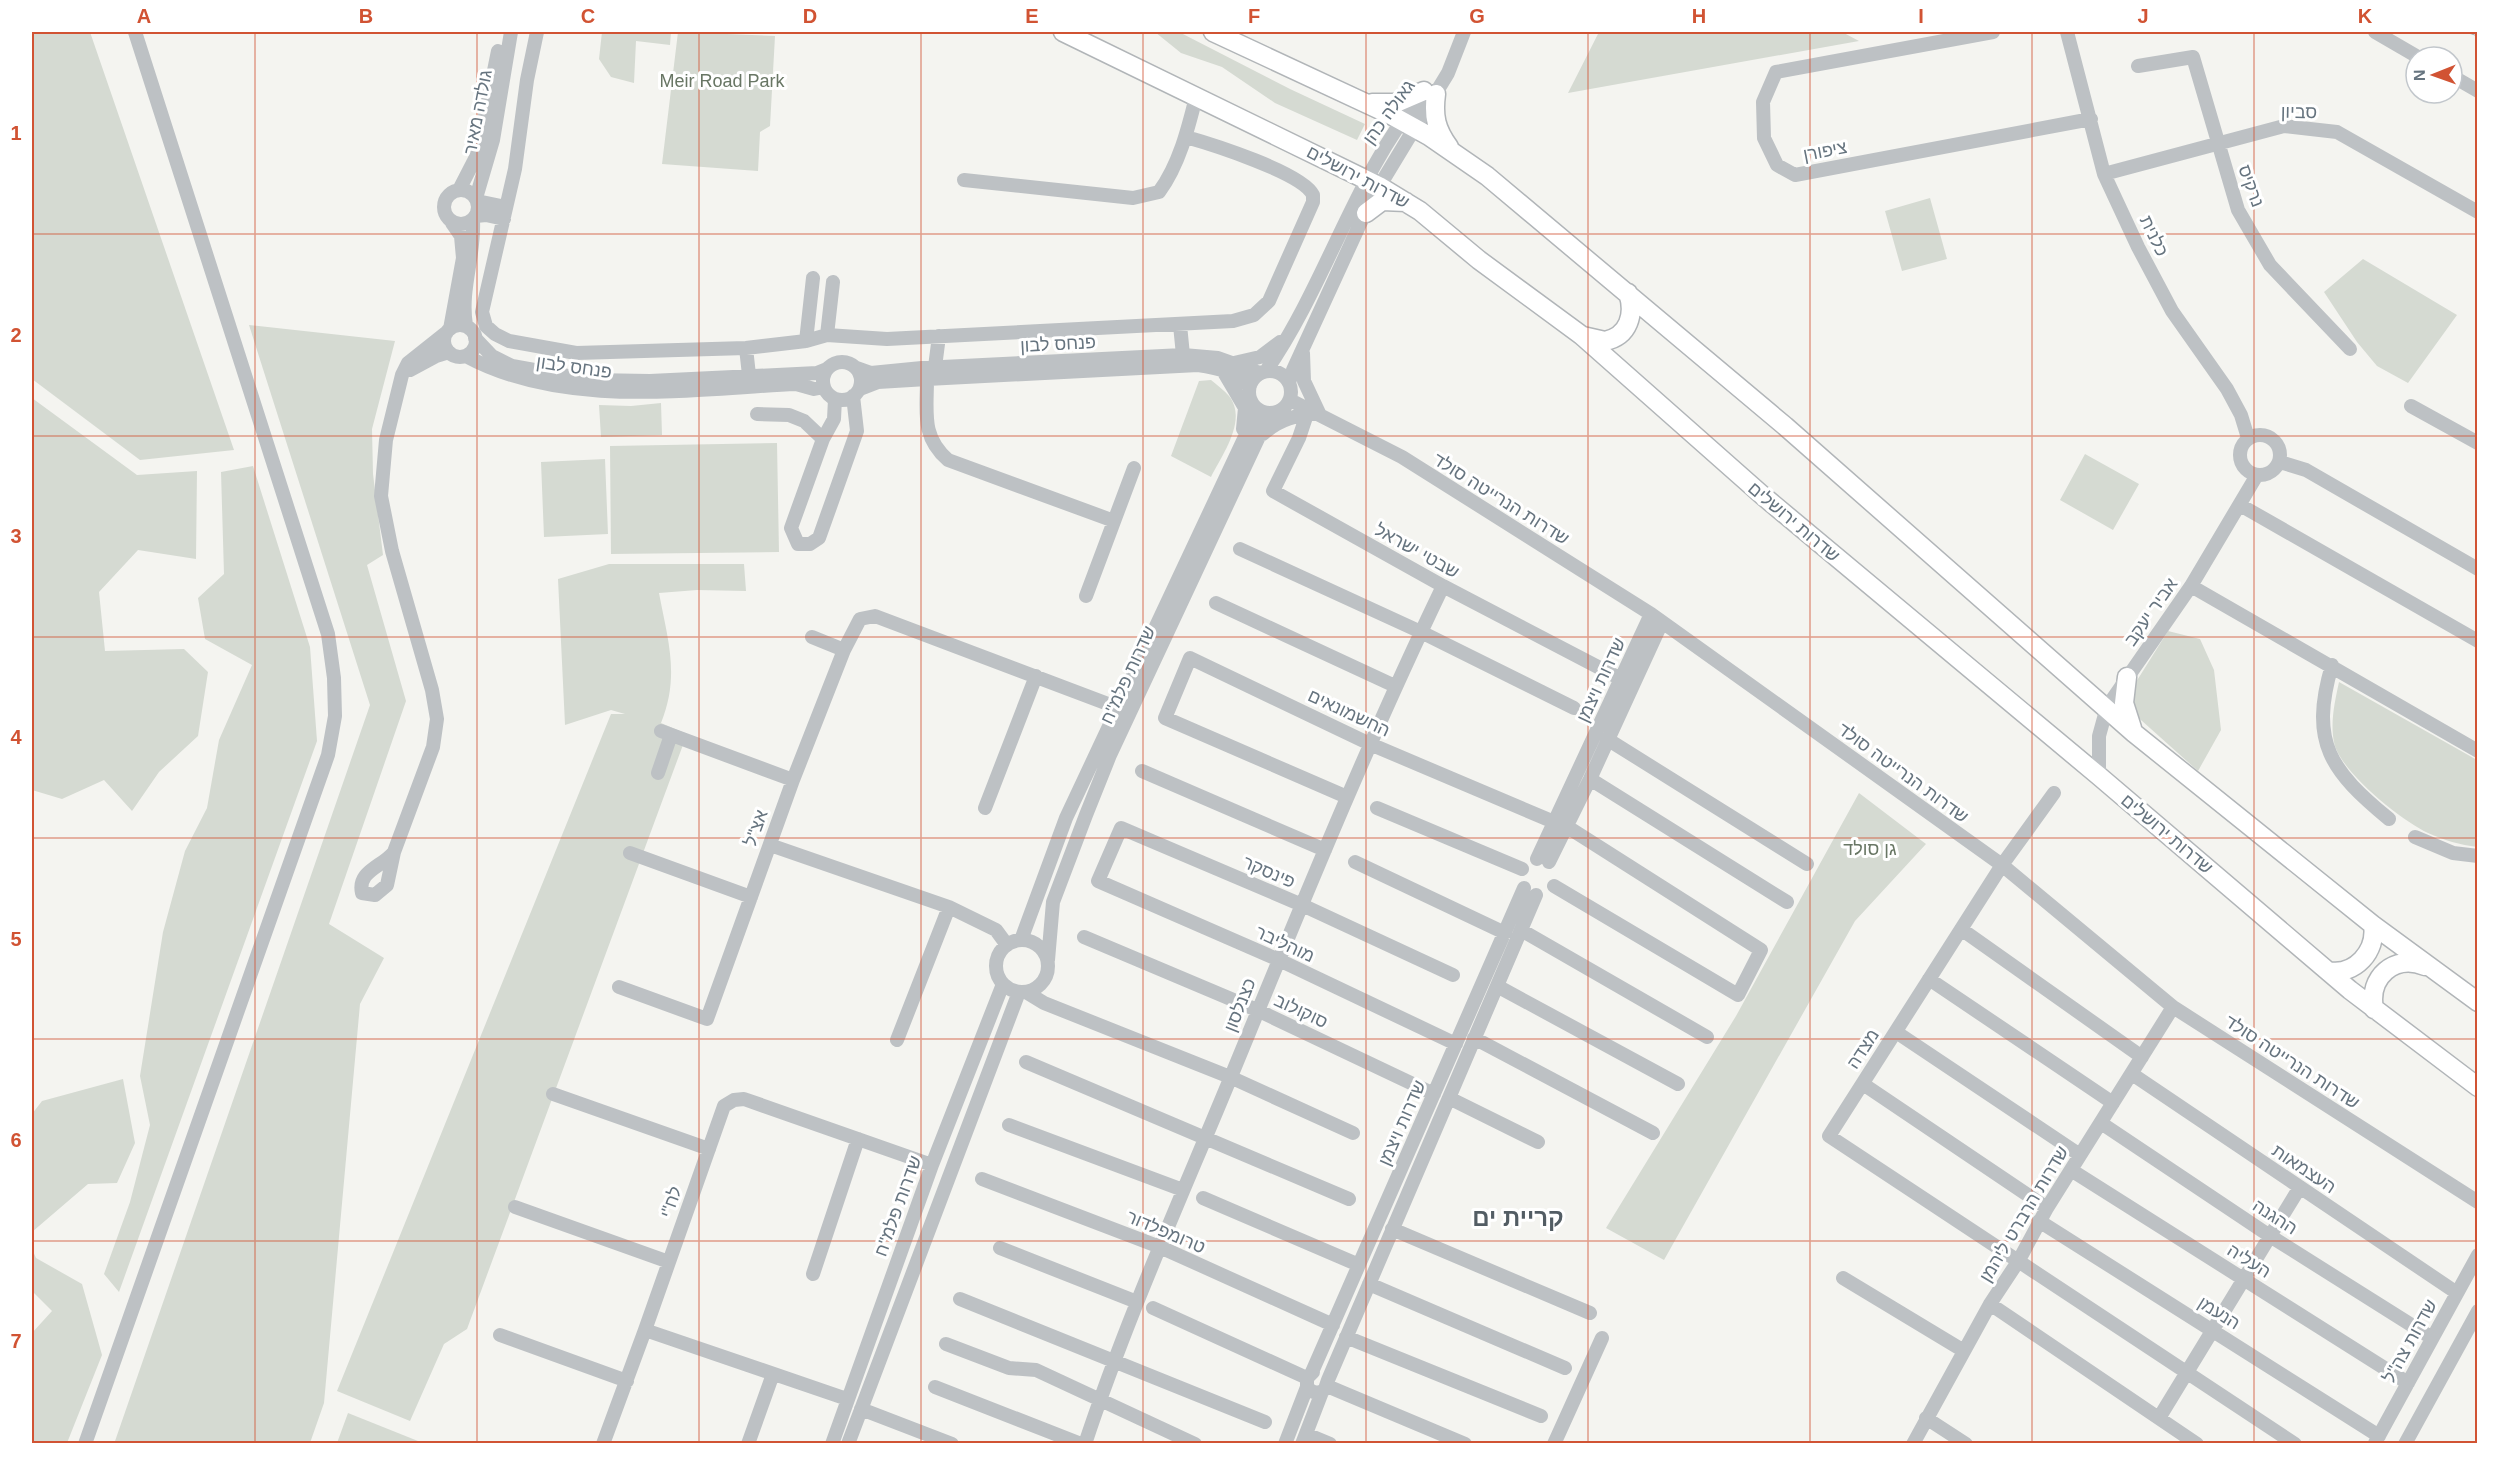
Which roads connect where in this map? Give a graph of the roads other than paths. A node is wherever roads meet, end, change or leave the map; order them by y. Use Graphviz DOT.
graph roads {
  1 [pos="135,32"];
  2 [pos="502,32"];
  3 [pos="511,32"];
  4 [pos="537,32"];
  5 [pos="1063,32"];
  6 [pos="1464,32"];
  7 [pos="1993,32"];
  8 [pos="2067,32"];
  9 [pos="2374,32"];
  10 [pos="1222,34"];
  11 [pos="2404,49"];
  12 [pos="2138,66"];
  13 [pos="504,72"];
  14 [pos="527,80"];
  15 [pos="2464,83"];
  16 [pos="2478,91"];
  17 [pos="1430,93"];
  18 [pos="1196,97"];
  19 [pos="1365,103"];
  20 [pos="2091,119"];
  21 [pos="1408,125"];
  22 [pos="1186,137"];
  23 [pos="2217,145"];
  24 [pos="1452,150"];
  25 [pos="2104,174"];
  26 [pos="964,180"];
  27 [pos="1372,183"];
  28 [pos="459,190"];
  29 [pos="476,200"];
  30 [pos="1408,202"];
  31 [pos="2478,212"];
  32 [pos="505,213"];
  33 [pos="1366,213"];
  34 [pos="474,218"];
  35 [pos="452,223"];
  36 [pos="813,278"];
  37 [pos="833,282"];
  38 [pos="1628,293"];
  39 [pos="1180,325"];
  40 [pos="449,330"];
  41 [pos="1292,330"];
  42 [pos="473,334"];
  43 [pos="827,335"];
  44 [pos="939,336"];
  45 [pos="1581,336"];
  46 [pos="806,342"];
  47 [pos="746,348"];
  48 [pos="1304,348"];
  49 [pos="2350,349"];
  50 [pos="448,352"];
  51 [pos="1183,355"];
  52 [pos="466,356"];
  53 [pos="1228,366"];
  54 [pos="935,367"];
  55 [pos="857,368"];
  56 [pos="827,369"];
  57 [pos="1263,372"];
  58 [pos="749,375"];
  59 [pos="927,379"];
  60 [pos="1289,383"];
  61 [pos="400,384"];
  62 [pos="1250,386"];
  63 [pos="824,387"];
  64 [pos="857,393"];
  65 [pos="835,399"];
  66 [pos="1290,400"];
  67 [pos="2411,405"];
  68 [pos="1264,411"];
  69 [pos="1313,413"];
  70 [pos="757,414"];
  71 [pos="2248,438"];
  72 [pos="823,439"];
  73 [pos="2478,443"];
  74 [pos="1253,444"];
  75 [pos="2280,462"];
  76 [pos="1230,463"];
  77 [pos="1134,468"];
  78 [pos="2257,475"];
  79 [pos="2240,505"];
  80 [pos="1114,521"];
  81 [pos="1240,549"];
  82 [pos="2478,569"];
  83 [pos="1443,586"];
  84 [pos="2191,586"];
  85 [pos="1086,596"];
  86 [pos="1216,603"];
  87 [pos="1657,618"];
  88 [pos="1421,632"];
  89 [pos="812,637"];
  90 [pos="2478,641"];
  91 [pos="844,650"];
  92 [pos="2332,665"];
  93 [pos="1036,676"];
  94 [pos="2127,677"];
  95 [pos="1621,679"];
  96 [pos="1395,686"];
  97 [pos="1116,707"];
  98 [pos="2107,707"];
  99 [pos="1574,708"];
  100 [pos="2134,733"];
  101 [pos="1607,739"];
  102 [pos="1370,744"];
  103 [pos="2478,751"];
  104 [pos="1142,771"];
  105 [pos="658,773"];
  106 [pos="2099,777"];
  107 [pos="1590,779"];
  108 [pos="793,780"];
  109 [pos="2054,794"];
  110 [pos="1347,797"];
  111 [pos="985,808"];
  112 [pos="1377,808"];
  113 [pos="2389,819"];
  114 [pos="1560,824"];
  115 [pos="2415,837"];
  116 [pos="770,845"];
  117 [pos="1325,850"];
  118 [pos="394,852"];
  119 [pos="630,853"];
  120 [pos="2478,856"];
  121 [pos="1543,860"];
  122 [pos="1355,862"];
  123 [pos="1807,864"];
  124 [pos="2002,865"];
  125 [pos="1522,869"];
  126 [pos="1098,881"];
  127 [pos="1554,886"];
  128 [pos="1530,891"];
  129 [pos="751,897"];
  130 [pos="1787,902"];
  131 [pos="1302,905"];
  132 [pos="949,907"];
  133 [pos="2373,925"];
  134 [pos="1961,929"];
  135 [pos="1521,930"];
  136 [pos="1504,933"];
  137 [pos="1084,938"];
  138 [pos="1014,943"];
  139 [pos="1048,960"];
  140 [pos="1278,960"];
  141 [pos="2427,967"];
  142 [pos="2328,971"];
  143 [pos="1453,975"];
  144 [pos="1929,979"];
  145 [pos="1003,984"];
  146 [pos="1497,986"];
  147 [pos="619,987"];
  148 [pos="1022,992"];
  149 [pos="2478,1002"];
  150 [pos="2173,1007"];
  151 [pos="2374,1009"];
  152 [pos="1257,1010"];
  153 [pos="1896,1032"];
  154 [pos="1707,1037"];
  155 [pos="1474,1038"];
  156 [pos="897,1040"];
  157 [pos="1456,1044"];
  158 [pos="2142,1057"];
  159 [pos="1026,1062"];
  160 [pos="2132,1074"];
  161 [pos="1230,1077"];
  162 [pos="1678,1084"];
  163 [pos="1863,1084"];
  164 [pos="2478,1087"];
  165 [pos="553,1094"];
  166 [pos="1434,1094"];
  167 [pos="1449,1098"];
  168 [pos="2113,1103"];
  169 [pos="2101,1123"];
  170 [pos="1009,1125"];
  171 [pos="1653,1132"];
  172 [pos="1353,1133"];
  173 [pos="1205,1137"];
  174 [pos="858,1139"];
  175 [pos="1538,1142"];
  176 [pos="709,1149"];
  177 [pos="2079,1155"];
  178 [pos="932,1165"];
  179 [pos="2071,1170"];
  180 [pos="982,1179"];
  181 [pos="2300,1187"];
  182 [pos="1183,1190"];
  183 [pos="1203,1198"];
  184 [pos="1349,1199"];
  185 [pos="2478,1202"];
  186 [pos="515,1207"];
  187 [pos="2047,1208"];
  188 [pos="2039,1221"];
  189 [pos="1392,1229"];
  190 [pos="2270,1236"];
  191 [pos="1160,1247"];
  192 [pos="1000,1248"];
  193 [pos="2478,1255"];
  194 [pos="2019,1260"];
  195 [pos="669,1262"];
  196 [pos="1359,1265"];
  197 [pos="813,1274"];
  198 [pos="1844,1278"];
  199 [pos="2244,1279"];
  200 [pos="1369,1284"];
  201 [pos="2457,1293"];
  202 [pos="960,1299"];
  203 [pos="1137,1302"];
  204 [pos="1990,1304"];
  205 [pos="1153,1308"];
  206 [pos="2478,1311"];
  207 [pos="1590,1313"];
  208 [pos="1333,1325"];
  209 [pos="645,1330"];
  210 [pos="2212,1330"];
  211 [pos="500,1335"];
  212 [pos="1346,1337"];
  213 [pos="1602,1338"];
  214 [pos="2432,1338"];
  215 [pos="946,1344"];
  216 [pos="1964,1351"];
  217 [pos="1116,1360"];
  218 [pos="1564,1368"];
  219 [pos="2186,1373"];
  220 [pos="773,1374"];
  221 [pos="1309,1379"];
  222 [pos="627,1381"];
  223 [pos="2408,1383"];
  224 [pos="1326,1386"];
  225 [pos="935,1387"];
  226 [pos="847,1399"];
  227 [pos="1099,1400"];
  228 [pos="861,1409"];
  229 [pos="1541,1416"];
  230 [pos="1926,1418"];
  231 [pos="2159,1418"];
  232 [pos="1265,1422"];
  233 [pos="1304,1438"];
  234 [pos="2377,1440"];
  235 [pos="85,1443"];
  236 [pos="603,1443"];
  237 [pos="748,1443"];
  238 [pos="832,1443"];
  239 [pos="848,1443"];
  240 [pos="952,1443"];
  241 [pos="1083,1443"];
  242 [pos="1195,1443"];
  243 [pos="1285,1443"];
  244 [pos="1330,1443"];
  245 [pos="1465,1443"];
  246 [pos="1554,1443"];
  247 [pos="1913,1443"];
  248 [pos="1966,1443"];
  249 [pos="2198,1443"];
  250 [pos="2295,1443"];
  251 [pos="2406,1443"];
  1 -- 235 [label="street"];
  2 -- 28 [label="street, גולדה מאיר"];
  3 -- 13 [label="street, גולדה מאיר"];
  4 -- 14 [label="street"];
  5 -- 18 [label="main road, שדרות ירושלים"];
  6 -- 17 [label="street, גאולה כהן"];
  7 -- 20 [label="street, ציפורן"];
  8 -- 20 [label="street, כלנית"];
  9 -- 11 [label="street"];
  10 -- 19 [label="main road"];
  12 -- 23 [label="street, נרקיס"];
  13 -- 14 [label="street"];
  13 -- 29 [label="street, גולדה מאיר"];
  14 -- 32 [label="street"];
  15 -- 16 [label="street"];
  17 -- 19 [label="main road"];
  17 -- 21 [label="street, גאולה כהן"];
  17 -- 24 [label="main road"];
  18 -- 22 [label="street"];
  18 -- 27 [label="main road, שדרות ירושלים"];
  19 -- 21 [label="main road"];
  20 -- 25 [label="street, כלנית"];
  21 -- 24 [label="main road"];
  21 -- 27 [label="street"];
  22 -- 26 [label="street"];
  22 -- 39 [label="street"];
  23 -- 25 [label="street, סביון"];
  23 -- 31 [label="street, סביון"];
  23 -- 49 [label="street, נרקיס"];
  24 -- 38 [label="main road"];
  25 -- 71 [label="street, כלנית"];
  27 -- 30 [label="main road, שדרות ירושלים"];
  27 -- 33 [label="street"];
  27 -- 41 [label="street"];
  28 -- 29 [label="street"];
  28 -- 35 [label="street"];
  29 -- 32 [label="street"];
  29 -- 34 [label="street"];
  30 -- 33 [label="main road"];
  30 -- 45 [label="main road, שדרות ירושלים"];
  32 -- 34 [label="street"];
  32 -- 47 [label="street"];
  33 -- 48 [label="street"];
  34 -- 35 [label="street"];
  34 -- 42 [label="street"];
  35 -- 40 [label="street"];
  36 -- 46 [label="street"];
  37 -- 43 [label="street"];
  38 -- 45 [label="main road"];
  38 -- 98 [label="main road"];
  39 -- 44 [label="street"];
  39 -- 51 [label="street"];
  40 -- 42 [label="street"];
  40 -- 50 [label="street"];
  40 -- 61 [label="street"];
  41 -- 53 [label="street"];
  41 -- 57 [label="street"];
  42 -- 52 [label="street"];
  42 -- 58 [label="street, פנחס לבון"];
  43 -- 44 [label="street"];
  43 -- 46 [label="street"];
  44 -- 54 [label="street"];
  45 -- 106 [label="main road, שדרות ירושלים"];
  46 -- 47 [label="street"];
  47 -- 58 [label="street"];
  48 -- 60 [label="street"];
  48 -- 69 [label="street"];
  50 -- 52 [label="street"];
  50 -- 61 [label="street"];
  51 -- 53 [label="street, פנחס לבון"];
  51 -- 54 [label="street, פנחס לבון"];
  52 -- 63 [label="street, פנחס לבון"];
  53 -- 57 [label="street, פנחס לבון"];
  53 -- 59 [label="street, פנחס לבון"];
  53 -- 62 [label="street, פנחס לבון"];
  53 -- 76 [label="street"];
  54 -- 55 [label="street, פנחס לבון"];
  55 -- 56 [label="street"];
  55 -- 64 [label="street"];
  56 -- 58 [label="street, פנחס לבון"];
  56 -- 63 [label="street"];
  57 -- 60 [label="street"];
  57 -- 62 [label="street"];
  59 -- 64 [label="street, פנחס לבון"];
  59 -- 80 [label="street"];
  60 -- 66 [label="street"];
  61 -- 118 [label="street"];
  62 -- 68 [label="street"];
  63 -- 65 [label="street"];
  64 -- 65 [label="street"];
  64 -- 72 [label="street"];
  65 -- 72 [label="street"];
  66 -- 68 [label="street"];
  66 -- 69 [label="street, שדרות הנרייטה סולד"];
  67 -- 73 [label="street"];
  68 -- 74 [label="street, שדרות פלמ\"ח"];
  68 -- 76 [label="street, שדרות פלמ\"ח"];
  69 -- 74 [label="street"];
  69 -- 83 [label="street, שבטי ישראל"];
  69 -- 87 [label="street, שדרות הנרייטה סולד"];
  70 -- 72 [label="street"];
  71 -- 75 [label="street"];
  71 -- 78 [label="street"];
  74 -- 139 [label="street, שדרות פלמ\"ח"];
  75 -- 78 [label="street"];
  75 -- 82 [label="street"];
  76 -- 97 [label="street, שדרות פלמ\"ח"];
  77 -- 80 [label="street"];
  78 -- 79 [label="street, אביר יעקב"];
  79 -- 84 [label="street, אביר יעקב"];
  79 -- 90 [label="street"];
  80 -- 85 [label="street"];
  81 -- 88 [label="street"];
  83 -- 88 [label="street, כצנלסון"];
  83 -- 95 [label="street, שבטי ישראל"];
  84 -- 92 [label="street"];
  84 -- 94 [label="street, אביר יעקב"];
  86 -- 96 [label="street"];
  87 -- 95 [label="street, שדרות ויצמן"];
  87 -- 101 [label="street, שדרות ויצמן"];
  87 -- 124 [label="street, שדרות הנרייטה סולד"];
  88 -- 96 [label="street, כצנלסון"];
  88 -- 99 [label="street"];
  89 -- 91 [label="street"];
  91 -- 93 [label="street, אצ\"ל"];
  91 -- 108 [label="street, אצ\"ל"];
  92 -- 103 [label="street"];
  92 -- 113 [label="street"];
  93 -- 97 [label="street, אצ\"ל"];
  93 -- 111 [label="street"];
  94 -- 98 [label="street, אביר יעקב"];
  94 -- 100 [label="main road"];
  95 -- 114 [label="street, שדרות ויצמן"];
  96 -- 102 [label="street, כצנלסון"];
  97 -- 138 [label="street, שדרות פלמ\"ח"];
  98 -- 100 [label="main road"];
  98 -- 106 [label="street, אביר יעקב"];
  100 -- 133 [label="main road"];
  101 -- 107 [label="street, שדרות ויצמן"];
  101 -- 123 [label="street"];
  102 -- 110 [label="street, כצנלסון"];
  102 -- 110 [label="street, החשמונאים"];
  102 -- 114 [label="street, החשמונאים"];
  104 -- 117 [label="street"];
  105 -- 108 [label="street"];
  106 -- 142 [label="main road, שדרות ירושלים"];
  107 -- 114 [label="street, שדרות ויצמן"];
  107 -- 130 [label="street"];
  108 -- 116 [label="street, אצ\"ל"];
  109 -- 124 [label="street, מצדה"];
  110 -- 117 [label="street, כצנלסון"];
  112 -- 125 [label="street"];
  114 -- 121 [label="street, שדרות ויצמן"];
  114 -- 127 [label="street, החשמונאים"];
  115 -- 120 [label="street"];
  116 -- 129 [label="street, אצ\"ל"];
  116 -- 132 [label="street"];
  117 -- 131 [label="street, כצנלסון"];
  119 -- 129 [label="street"];
  121 -- 125 [label="street"];
  121 -- 127 [label="street"];
  122 -- 136 [label="street"];
  124 -- 134 [label="street, מצדה"];
  124 -- 150 [label="street, שדרות הנרייטה סולד"];
  125 -- 128 [label="street"];
  126 -- 131 [label="street, פינסקר"];
  126 -- 140 [label="street, מוהליבר"];
  127 -- 128 [label="street"];
  128 -- 135 [label="street, שדרות ויצמן"];
  128 -- 136 [label="street, שדרות ויצמן"];
  129 -- 147 [label="street, אצ\"ל"];
  131 -- 140 [label="street, כצנלסון"];
  131 -- 143 [label="street, פינסקר"];
  132 -- 138 [label="street"];
  132 -- 156 [label="street"];
  133 -- 141 [label="main road"];
  133 -- 142 [label="main road"];
  134 -- 144 [label="street, מצדה"];
  134 -- 158 [label="street"];
  135 -- 146 [label="street, שדרות ויצמן"];
  135 -- 154 [label="street"];
  136 -- 157 [label="street, שדרות ויצמן"];
  137 -- 152 [label="street, סוקולוב"];
  138 -- 139 [label="street"];
  138 -- 145 [label="street"];
  139 -- 148 [label="street"];
  140 -- 152 [label="street, כצנלסון"];
  140 -- 157 [label="street, מוהליבר"];
  141 -- 149 [label="main road"];
  141 -- 151 [label="main road"];
  142 -- 151 [label="main road, שדרות ירושלים"];
  144 -- 153 [label="street, מצדה"];
  144 -- 168 [label="street"];
  145 -- 148 [label="street"];
  145 -- 178 [label="street, שדרות פלמ\"ח"];
  146 -- 155 [label="street, שדרות ויצמן"];
  146 -- 162 [label="street"];
  148 -- 161 [label="street"];
  148 -- 228 [label="street, שדרות פלמ\"ח"];
  150 -- 158 [label="street, שדרות הרברט ליהמן"];
  150 -- 185 [label="street, שדרות הנרייטה סולד"];
  151 -- 164 [label="main road, שדרות ירושלים"];
  152 -- 161 [label="street, כצנלסון"];
  152 -- 166 [label="street, סוקולוב"];
  153 -- 163 [label="street, מצדה"];
  153 -- 177 [label="street"];
  155 -- 167 [label="street, שדרות ויצמן"];
  155 -- 171 [label="street"];
  157 -- 166 [label="street, שדרות ויצמן"];
  158 -- 160 [label="street, שדרות הרברט ליהמן"];
  159 -- 173 [label="street"];
  160 -- 168 [label="street, שדרות הרברט ליהמן"];
  160 -- 181 [label="street, העצמאות"];
  161 -- 172 [label="street"];
  161 -- 173 [label="street, כצנלסון"];
  163 -- 187 [label="street"];
  163 -- 194 [label="street, מצדה"];
  165 -- 176 [label="street"];
  166 -- 196 [label="street, שדרות ויצמן"];
  167 -- 175 [label="street"];
  167 -- 189 [label="street, שדרות ויצמן"];
  168 -- 169 [label="street, שדרות הרברט ליהמן"];
  169 -- 177 [label="street, שדרות הרברט ליהמן"];
  169 -- 190 [label="street, ההגנה"];
  170 -- 182 [label="street"];
  173 -- 182 [label="street, כצנלסון"];
  173 -- 184 [label="street"];
  174 -- 176 [label="street, לח\"י"];
  174 -- 178 [label="street, לח\"י"];
  174 -- 197 [label="street"];
  176 -- 195 [label="street, לח\"י"];
  177 -- 179 [label="street, שדרות הרברט ליהמן"];
  178 -- 226 [label="street, שדרות פלמ\"ח"];
  179 -- 187 [label="street, שדרות הרברט ליהמן"];
  179 -- 199 [label="street, העליה"];
  180 -- 191 [label="street, טרומפלדור"];
  181 -- 190 [label="street"];
  181 -- 201 [label="street, העצמאות"];
  182 -- 191 [label="street, כצנלסון"];
  183 -- 196 [label="street"];
  186 -- 195 [label="street"];
  187 -- 188 [label="street, שדרות הרברט ליהמן"];
  188 -- 194 [label="street, שדרות הרברט ליהמן"];
  188 -- 210 [label="street, הנעמן"];
  189 -- 200 [label="street, שדרות ויצמן"];
  189 -- 207 [label="street"];
  190 -- 199 [label="street"];
  190 -- 214 [label="street, ההגנה"];
  191 -- 203 [label="street, כצנלסון"];
  191 -- 208 [label="street, טרומפלדור"];
  192 -- 203 [label="street"];
  193 -- 201 [label="street, שדרות צה\"ל"];
  194 -- 204 [label="street, שדרות הרברט ליהמן"];
  194 -- 219 [label="street, מצדה"];
  195 -- 209 [label="street, לח\"י"];
  196 -- 208 [label="street, שדרות ויצמן"];
  198 -- 216 [label="street"];
  199 -- 210 [label="street"];
  199 -- 223 [label="street, העליה"];
  200 -- 212 [label="street, שדרות ויצמן"];
  200 -- 218 [label="street"];
  201 -- 214 [label="street, שדרות צה\"ל"];
  202 -- 217 [label="street"];
  203 -- 217 [label="street, כצנלסון"];
  204 -- 216 [label="street, שדרות הרברט ליהמן"];
  204 -- 231 [label="street"];
  205 -- 221 [label="street"];
  206 -- 251 [label="street"];
  208 -- 221 [label="street, שדרות ויצמן"];
  209 -- 220 [label="street"];
  209 -- 222 [label="street, לח\"י"];
  210 -- 219 [label="street"];
  210 -- 234 [label="street, הנעמן"];
  211 -- 222 [label="street"];
  212 -- 224 [label="street, שדרות ויצמן"];
  212 -- 229 [label="street"];
  213 -- 246 [label="street"];
  214 -- 223 [label="street, שדרות צה\"ל"];
  215 -- 227 [label="street"];
  216 -- 230 [label="street, שדרות הרברט ליהמן"];
  217 -- 227 [label="street, כצנלסון"];
  217 -- 232 [label="street"];
  219 -- 231 [label="street"];
  219 -- 250 [label="street, מצדה"];
  220 -- 226 [label="street"];
  220 -- 237 [label="street"];
  221 -- 224 [label="street"];
  221 -- 224 [label="street"];
  221 -- 243 [label="street, שדרות ויצמן"];
  222 -- 236 [label="street, לח\"י"];
  223 -- 234 [label="street, שדרות צה\"ל"];
  224 -- 233 [label="street, שדרות ויצמן"];
  224 -- 245 [label="street"];
  225 -- 241 [label="street"];
  226 -- 238 [label="street, שדרות פלמ\"ח"];
  227 -- 241 [label="street, כצנלסון"];
  227 -- 242 [label="street"];
  228 -- 239 [label="street, שדרות פלמ\"ח"];
  228 -- 240 [label="street"];
  230 -- 247 [label="street, שדרות הרברט ליהמן"];
  230 -- 248 [label="street"];
  231 -- 249 [label="street"];
  233 -- 244 [label="street"];
}
